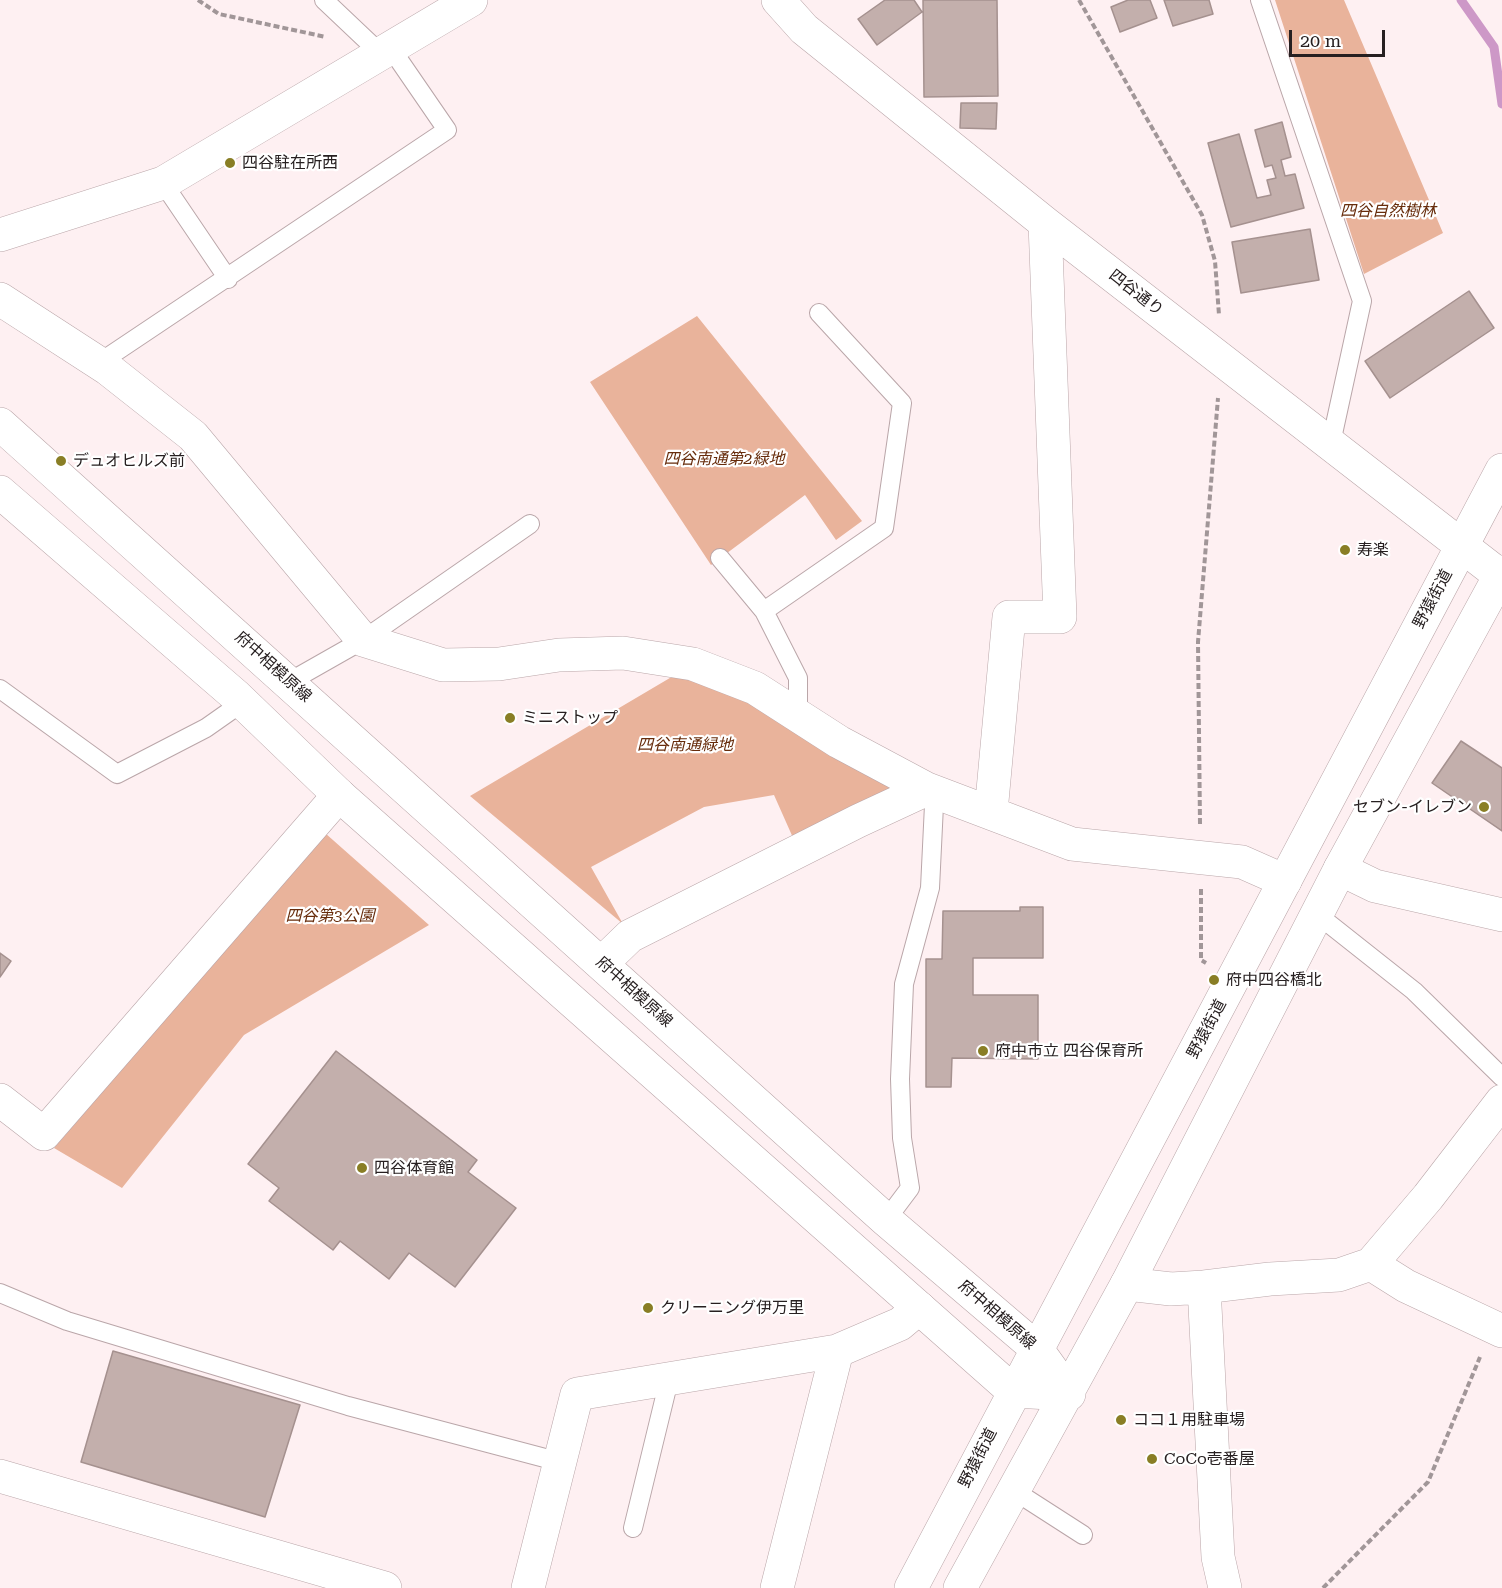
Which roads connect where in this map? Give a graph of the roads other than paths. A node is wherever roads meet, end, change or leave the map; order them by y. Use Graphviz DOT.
graph roads {
  1 [pos="324,0"];
  2 [pos="471,0"];
  3 [pos="778,0"];
  4 [pos="1260,0"];
  5 [pos="379,48"];
  6 [pos="163,183"];
  7 [pos="1045,223"];
  8 [pos="0,235"];
  9 [pos="228,279"];
  10 [pos="0,298"];
  11 [pos="819,313"];
  12 [pos="99,363"];
  13 [pos="0,424"];
  14 [pos="1331,443"];
  15 [pos="1502,470"];
  16 [pos="0,492"];
  17 [pos="530,524"];
  18 [pos="1461,547"];
  19 [pos="720,558"];
  20 [pos="1501,575"];
  21 [pos="764,611"];
  22 [pos="363,640"];
  23 [pos="265,660"];
  24 [pos="289,682"];
  25 [pos="0,689"];
  26 [pos="239,698"];
  27 [pos="798,716"];
  28 [pos="927,789"];
  29 [pos="339,795"];
  30 [pos="991,812"];
  31 [pos="1340,869"];
  32 [pos="1286,881"];
  33 [pos="1318,915"];
  34 [pos="1502,915"];
  35 [pos="602,963"];
  36 [pos="1502,1077"];
  37 [pos="0,1100"];
  38 [pos="1502,1101"];
  39 [pos="886,1220"];
  40 [pos="1371,1264"];
  41 [pos="1128,1284"];
  42 [pos="1204,1287"];
  43 [pos="0,1293"];
  44 [pos="919,1308"];
  45 [pos="1491,1342"];
  46 [pos="1036,1348"];
  47 [pos="837,1351"];
  48 [pos="669,1380"];
  49 [pos="1013,1391"];
  50 [pos="1069,1394"];
  51 [pos="560,1462"];
  52 [pos="0,1476"];
  53 [pos="1012,1490"];
  54 [pos="633,1528"];
  55 [pos="1083,1535"];
  56 [pos="385,1588"];
  57 [pos="528,1588"];
  58 [pos="777,1588"];
  59 [pos="911,1588"];
  60 [pos="960,1588"];
  61 [pos="1225,1588"];
  1 -- 5 [label="lane"];
  2 -- 5 [label="street"];
  3 -- 7 [label="street, 四谷通り"];
  4 -- 14 [label="lane"];
  5 -- 6 [label="street"];
  5 -- 9 [label="lane"];
  6 -- 8 [label="street"];
  6 -- 9 [label="lane"];
  7 -- 14 [label="street, 四谷通り"];
  7 -- 30 [label="street"];
  9 -- 12 [label="lane"];
  10 -- 12 [label="street"];
  11 -- 21 [label="lane"];
  12 -- 22 [label="street"];
  13 -- 23 [label="street, 府中相模原線"];
  14 -- 18 [label="street, 四谷通り"];
  15 -- 18 [label="street, 野猿街道"];
  16 -- 26 [label="street"];
  17 -- 22 [label="lane"];
  18 -- 20 [label="street, 四谷通り"];
  18 -- 32 [label="street, 野猿街道"];
  19 -- 21 [label="lane"];
  20 -- 31 [label="street"];
  21 -- 27 [label="lane"];
  22 -- 24 [label="lane"];
  22 -- 27 [label="street"];
  23 -- 24 [label="street, 府中相模原線"];
  23 -- 26 [label="street"];
  24 -- 35 [label="street, 府中相模原線"];
  25 -- 26 [label="lane"];
  26 -- 29 [label="street"];
  27 -- 28 [label="street"];
  28 -- 30 [label="street"];
  28 -- 35 [label="street"];
  28 -- 39 [label="lane"];
  29 -- 37 [label="street"];
  29 -- 44 [label="street"];
  30 -- 32 [label="street"];
  31 -- 33 [label="street"];
  31 -- 34 [label="street"];
  32 -- 46 [label="street, 野猿街道"];
  33 -- 36 [label="lane"];
  33 -- 41 [label="street"];
  35 -- 39 [label="street, 府中相模原線"];
  38 -- 40 [label="street"];
  39 -- 46 [label="street, 府中相模原線"];
  40 -- 42 [label="street"];
  40 -- 45 [label="street"];
  41 -- 42 [label="street"];
  41 -- 50 [label="street"];
  42 -- 61 [label="street"];
  43 -- 51 [label="lane"];
  44 -- 47 [label="street"];
  44 -- 49 [label="street"];
  46 -- 49 [label="street, 野猿街道"];
  46 -- 50 [label="street, 府中相模原線"];
  47 -- 48 [label="street"];
  47 -- 58 [label="street"];
  48 -- 51 [label="street"];
  48 -- 54 [label="lane"];
  49 -- 50 [label="street"];
  49 -- 59 [label="street, 野猿街道"];
  50 -- 53 [label="street"];
  51 -- 57 [label="street"];
  52 -- 56 [label="street"];
  53 -- 55 [label="lane"];
  53 -- 60 [label="street"];
}
